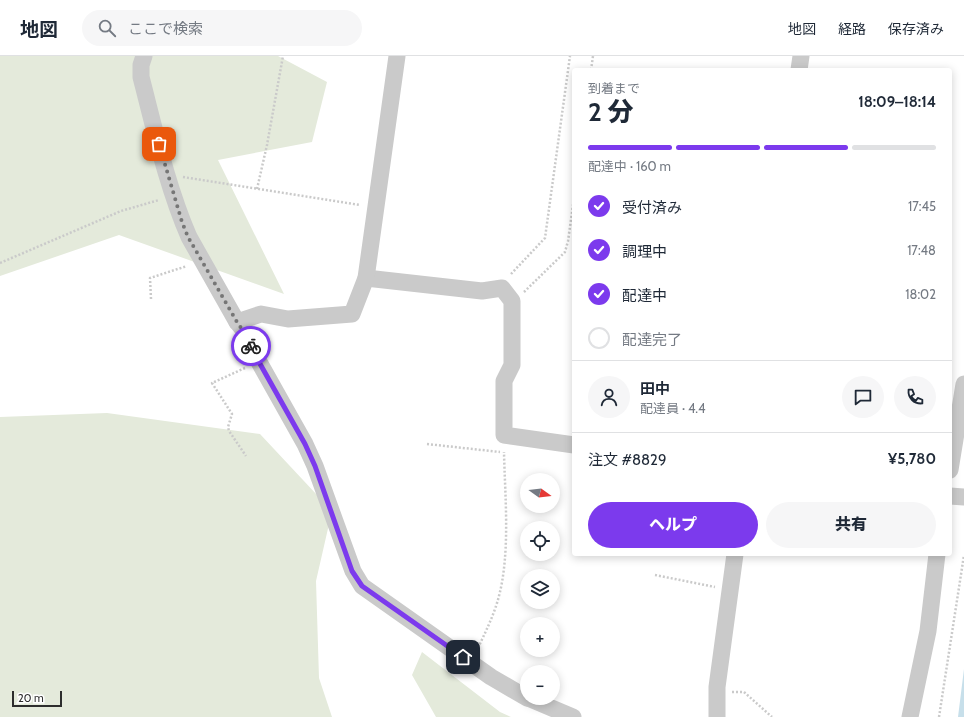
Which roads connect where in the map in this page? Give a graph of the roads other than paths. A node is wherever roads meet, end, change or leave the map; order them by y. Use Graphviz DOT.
graph roads {
  1 [pos="144,56"];
  2 [pos="397,56"];
  3 [pos="801,56"];
  4 [pos="799,68"];
  5 [pos="366,278"];
  6 [pos="237,322"];
  7 [pos="964,384"];
  8 [pos="572,445"];
  9 [pos="952,458"];
  10 [pos="952,496"];
  11 [pos="964,498"];
  12 [pos="735,556"];
  13 [pos="937,556"];
  14 [pos="520,694"];
  15 [pos="544,705"];
  16 [pos="573,717"];
  17 [pos="718,717"];
  18 [pos="910,717"];
  1 -- 6 [label="street"];
  2 -- 5 [label="street"];
  3 -- 4 [label="street"];
  5 -- 6 [label="street"];
  5 -- 8 [label="street"];
  6 -- 14 [label="street"];
  7 -- 9 [label="street"];
  10 -- 11 [label="street"];
  12 -- 17 [label="street"];
  13 -- 18 [label="street"];
  15 -- 16 [label="street"];
}
